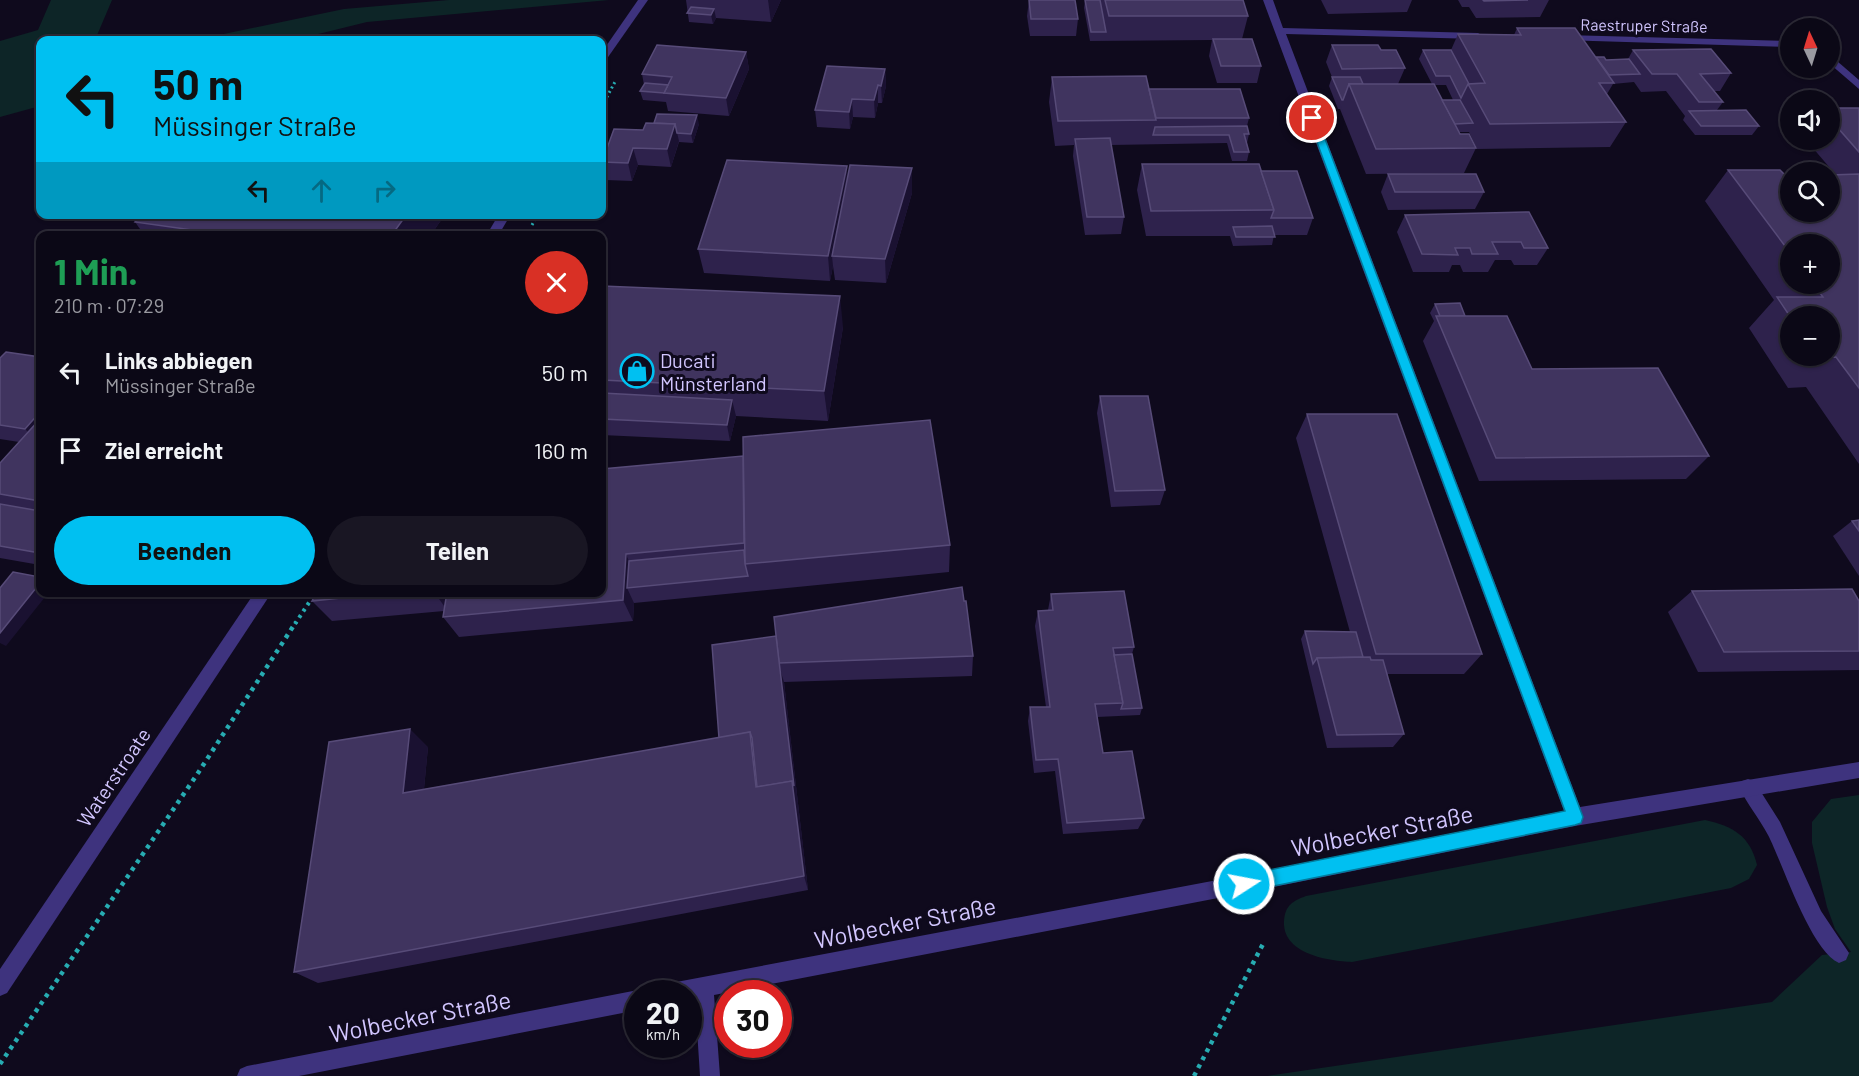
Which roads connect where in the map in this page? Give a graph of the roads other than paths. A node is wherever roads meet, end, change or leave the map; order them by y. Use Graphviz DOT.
graph roads {
  1 [pos="643,0"];
  2 [pos="1268,0"];
  3 [pos="1280,31"];
  4 [pos="1494,36"];
  5 [pos="1553,38"];
  6 [pos="1780,44"];
  7 [pos="606,52"];
  8 [pos="1840,68"];
  9 [pos="1859,86"];
  10 [pos="261,597"];
  11 [pos="1859,770"];
  12 [pos="1748,787"];
  13 [pos="1575,817"];
  14 [pos="1839,953"];
  15 [pos="0,986"];
  16 [pos="704,987"];
  17 [pos="624,1003"];
  18 [pos="247,1076"];
  19 [pos="710,1076"];
  1 -- 7 [label="street"];
  2 -- 3 [label="street"];
  3 -- 4 [label="street"];
  3 -- 13 [label="street"];
  5 -- 6 [label="street, Raestruper Straße"];
  8 -- 9 [label="street"];
  10 -- 15 [label="street, Waterstroate"];
  11 -- 12 [label="street, Wolbecker Straße"];
  12 -- 13 [label="street, Wolbecker Straße"];
  12 -- 14 [label="street"];
  13 -- 16 [label="street, Wolbecker Straße"];
  16 -- 19 [label="street"];
  17 -- 18 [label="street, Wolbecker Straße"];
}
